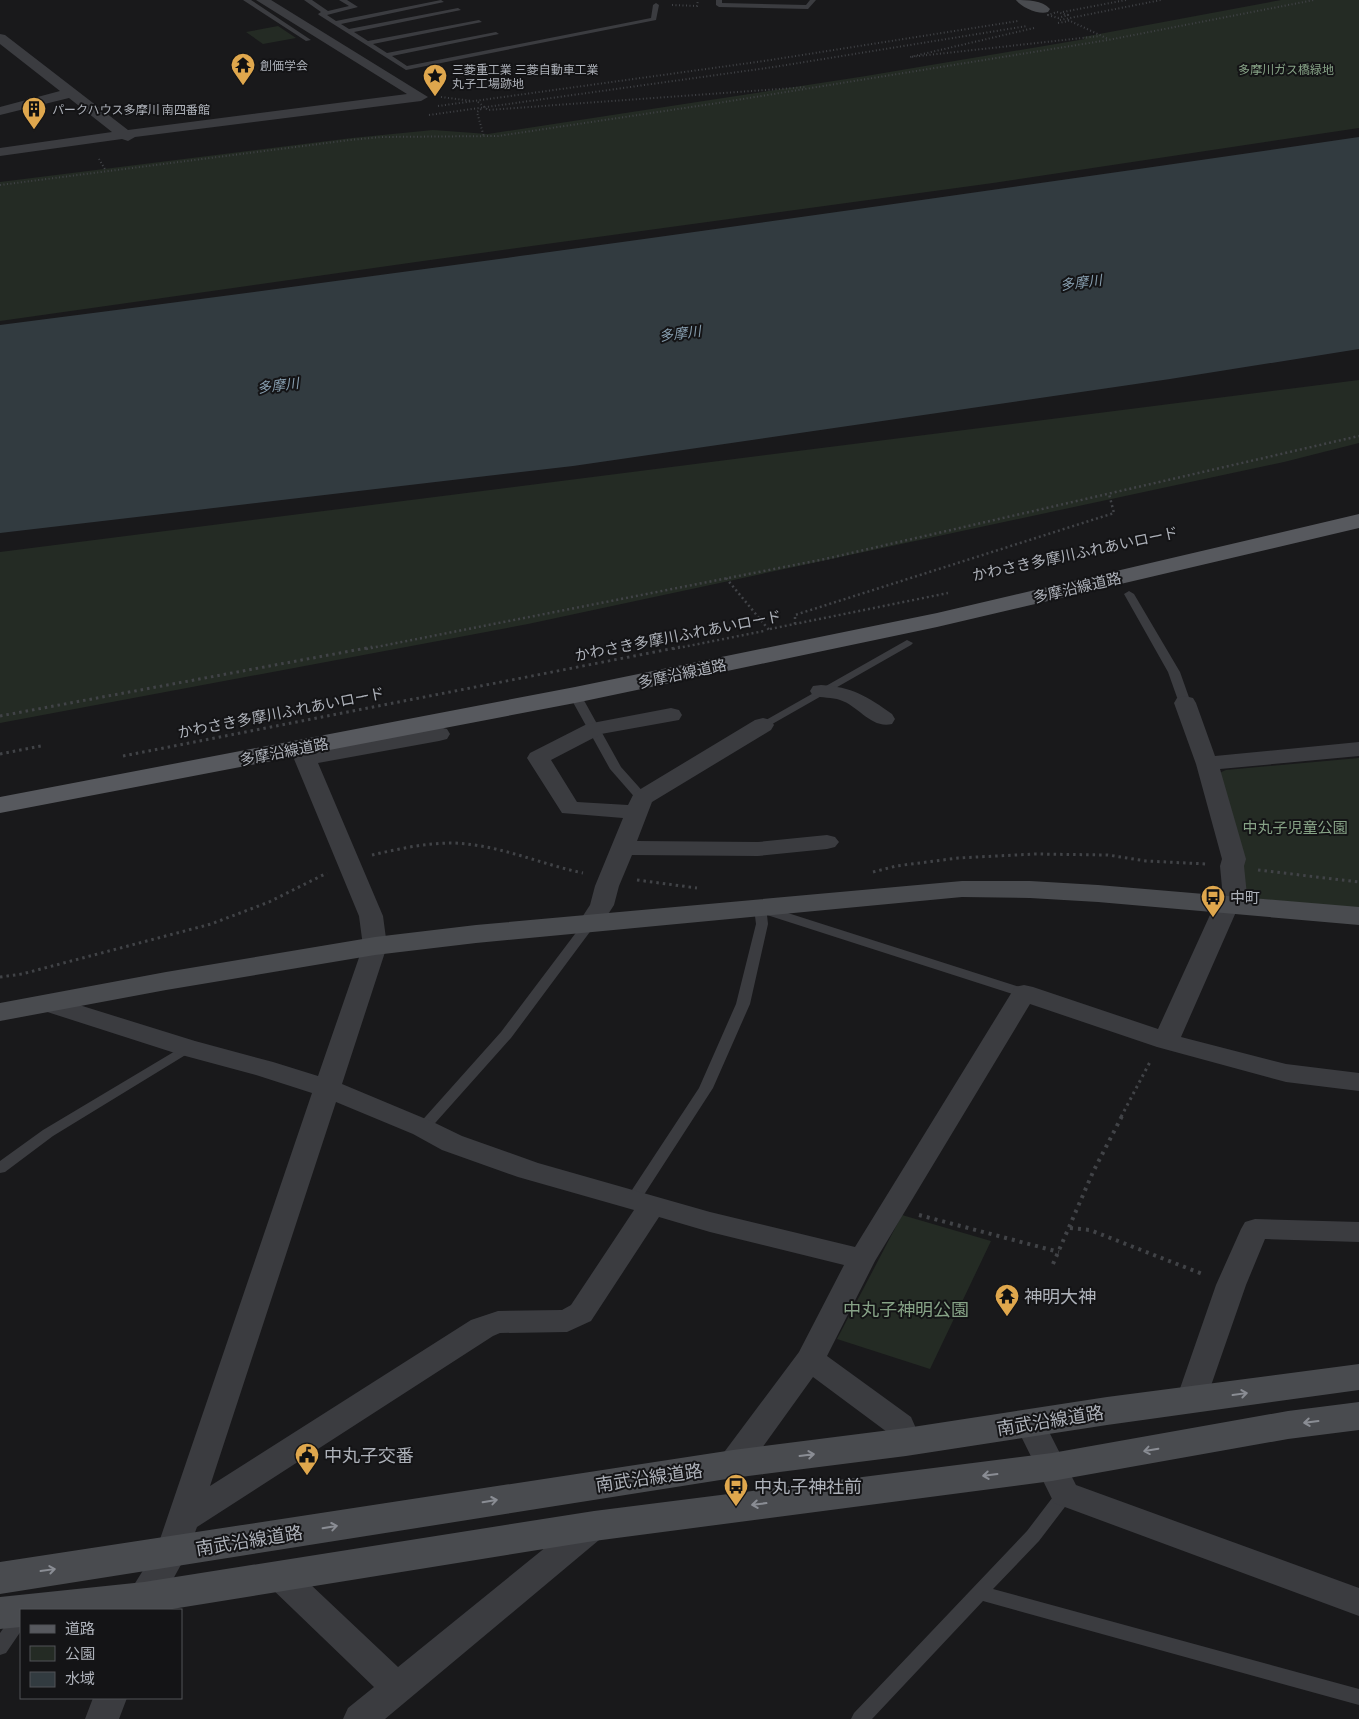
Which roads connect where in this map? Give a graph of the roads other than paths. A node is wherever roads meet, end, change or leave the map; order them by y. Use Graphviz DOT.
graph roads {
  1 [pos="246,0"];
  2 [pos="262,0"];
  3 [pos="307,0"];
  4 [pos="342,0"];
  5 [pos="719,0"];
  6 [pos="813,0"];
  7 [pos="1023,0"];
  8 [pos="442,2"];
  9 [pos="656,5"];
  10 [pos="458,10"];
  11 [pos="327,13"];
  12 [pos="1045,13"];
  13 [pos="479,22"];
  14 [pos="335,23"];
  15 [pos="348,31"];
  16 [pos="496,34"];
  17 [pos="0,38"];
  18 [pos="308,40"];
  19 [pos="366,42"];
  20 [pos="6,49"];
  21 [pos="386,55"];
  22 [pos="71,93"];
  23 [pos="0,111"];
  24 [pos="127,136"];
  25 [pos="0,152"];
  26 [pos="1359,521"];
  27 [pos="1128,594"];
  28 [pos="907,643"];
  29 [pos="821,690"];
  30 [pos="575,695"];
  31 [pos="1185,702"];
  32 [pos="671,715"];
  33 [pos="884,719"];
  34 [pos="763,726"];
  35 [pos="595,729"];
  36 [pos="439,734"];
  37 [pos="1359,749"];
  38 [pos="1207,764"];
  39 [pos="0,805"];
  40 [pos="640,805"];
  41 [pos="827,842"];
  42 [pos="623,848"];
  43 [pos="1231,904"];
  44 [pos="760,908"];
  45 [pos="1359,916"];
  46 [pos="589,925"];
  47 [pos="375,946"];
  48 [pos="1024,993"];
  49 [pos="47,1003"];
  50 [pos="0,1012"];
  51 [pos="1164,1040"];
  52 [pos="187,1048"];
  53 [pos="1359,1082"];
  54 [pos="326,1088"];
  55 [pos="423,1128"];
  56 [pos="0,1168"];
  57 [pos="643,1202"];
  58 [pos="1359,1232"];
  59 [pos="862,1259"];
  60 [pos="810,1359"];
  61 [pos="1359,1377"];
  62 [pos="1191,1400"];
  63 [pos="1359,1416"];
  64 [pos="1030,1424"];
  65 [pos="906,1442"];
  66 [pos="733,1464"];
  67 [pos="1059,1481"];
  68 [pos="594,1526"];
  69 [pos="178,1535"];
  70 [pos="280,1576"];
  71 [pos="0,1578"];
  72 [pos="980,1593"];
  73 [pos="1359,1602"];
  74 [pos="141,1604"];
  75 [pos="64,1609"];
  76 [pos="18,1612"];
  77 [pos="0,1648"];
  78 [pos="397,1688"];
  79 [pos="1359,1697"];
  80 [pos="110,1699"];
  81 [pos="102,1719"];
  82 [pos="360,1719"];
  83 [pos="860,1719"];
  1 -- 18 [label="lane"];
  2 -- 24 [label="street"];
  3 -- 11 [label="lane"];
  4 -- 11 [label="lane"];
  5 -- 6 [label="lane"];
  7 -- 12 [label="street"];
  8 -- 14 [label="lane"];
  9 -- 21 [label="lane"];
  10 -- 15 [label="lane"];
  11 -- 14 [label="lane"];
  13 -- 19 [label="lane"];
  14 -- 15 [label="lane"];
  15 -- 19 [label="lane"];
  16 -- 21 [label="lane"];
  17 -- 20 [label="street"];
  19 -- 21 [label="lane"];
  20 -- 22 [label="street"];
  22 -- 23 [label="street"];
  22 -- 24 [label="street"];
  24 -- 25 [label="street"];
  26 -- 30 [label="main road, 多摩沿線道路"];
  27 -- 31 [label="lane"];
  28 -- 29 [label="lane"];
  29 -- 33 [label="street"];
  29 -- 34 [label="lane"];
  30 -- 35 [label="lane"];
  30 -- 39 [label="main road, 多摩沿線道路"];
  31 -- 38 [label="street"];
  32 -- 35 [label="street"];
  34 -- 40 [label="street"];
  35 -- 40 [label="lane"];
  35 -- 40 [label="street"];
  36 -- 47 [label="street"];
  37 -- 38 [label="street"];
  38 -- 43 [label="street"];
  40 -- 42 [label="street"];
  41 -- 42 [label="street"];
  42 -- 46 [label="street"];
  43 -- 44 [label="street"];
  43 -- 45 [label="street"];
  43 -- 51 [label="street"];
  44 -- 46 [label="street"];
  44 -- 48 [label="lane"];
  44 -- 57 [label="lane"];
  46 -- 47 [label="street"];
  46 -- 55 [label="lane"];
  47 -- 49 [label="street"];
  47 -- 54 [label="street"];
  48 -- 51 [label="street"];
  48 -- 59 [label="street"];
  49 -- 50 [label="street"];
  49 -- 52 [label="street"];
  51 -- 53 [label="street"];
  52 -- 54 [label="street"];
  52 -- 56 [label="lane"];
  54 -- 55 [label="street"];
  54 -- 69 [label="street"];
  55 -- 57 [label="street"];
  57 -- 59 [label="street"];
  57 -- 69 [label="street"];
  58 -- 62 [label="street"];
  59 -- 60 [label="street"];
  60 -- 65 [label="street"];
  60 -- 66 [label="street"];
  62 -- 61 [label="street, 南武沿線道路, one-way"];
  62 -- 64 [label="street, 南武沿線道路"];
  63 -- 67 [label="street, one-way"];
  64 -- 65 [label="street, 南武沿線道路"];
  64 -- 67 [label="street"];
  66 -- 65 [label="street, 南武沿線道路, one-way"];
  69 -- 66 [label="street, 南武沿線道路, one-way"];
  67 -- 68 [label="street, one-way"];
  67 -- 72 [label="lane"];
  67 -- 73 [label="street"];
  68 -- 70 [label="street"];
  68 -- 78 [label="street"];
  71 -- 69 [label="street, 南武沿線道路, one-way"];
  69 -- 74 [label="street"];
  70 -- 74 [label="street"];
  70 -- 78 [label="street"];
  72 -- 79 [label="lane"];
  72 -- 83 [label="lane"];
  74 -- 75 [label="street"];
  76 -- 77 [label="lane"];
  78 -- 82 [label="street"];
  80 -- 81 [label="street"];
}
